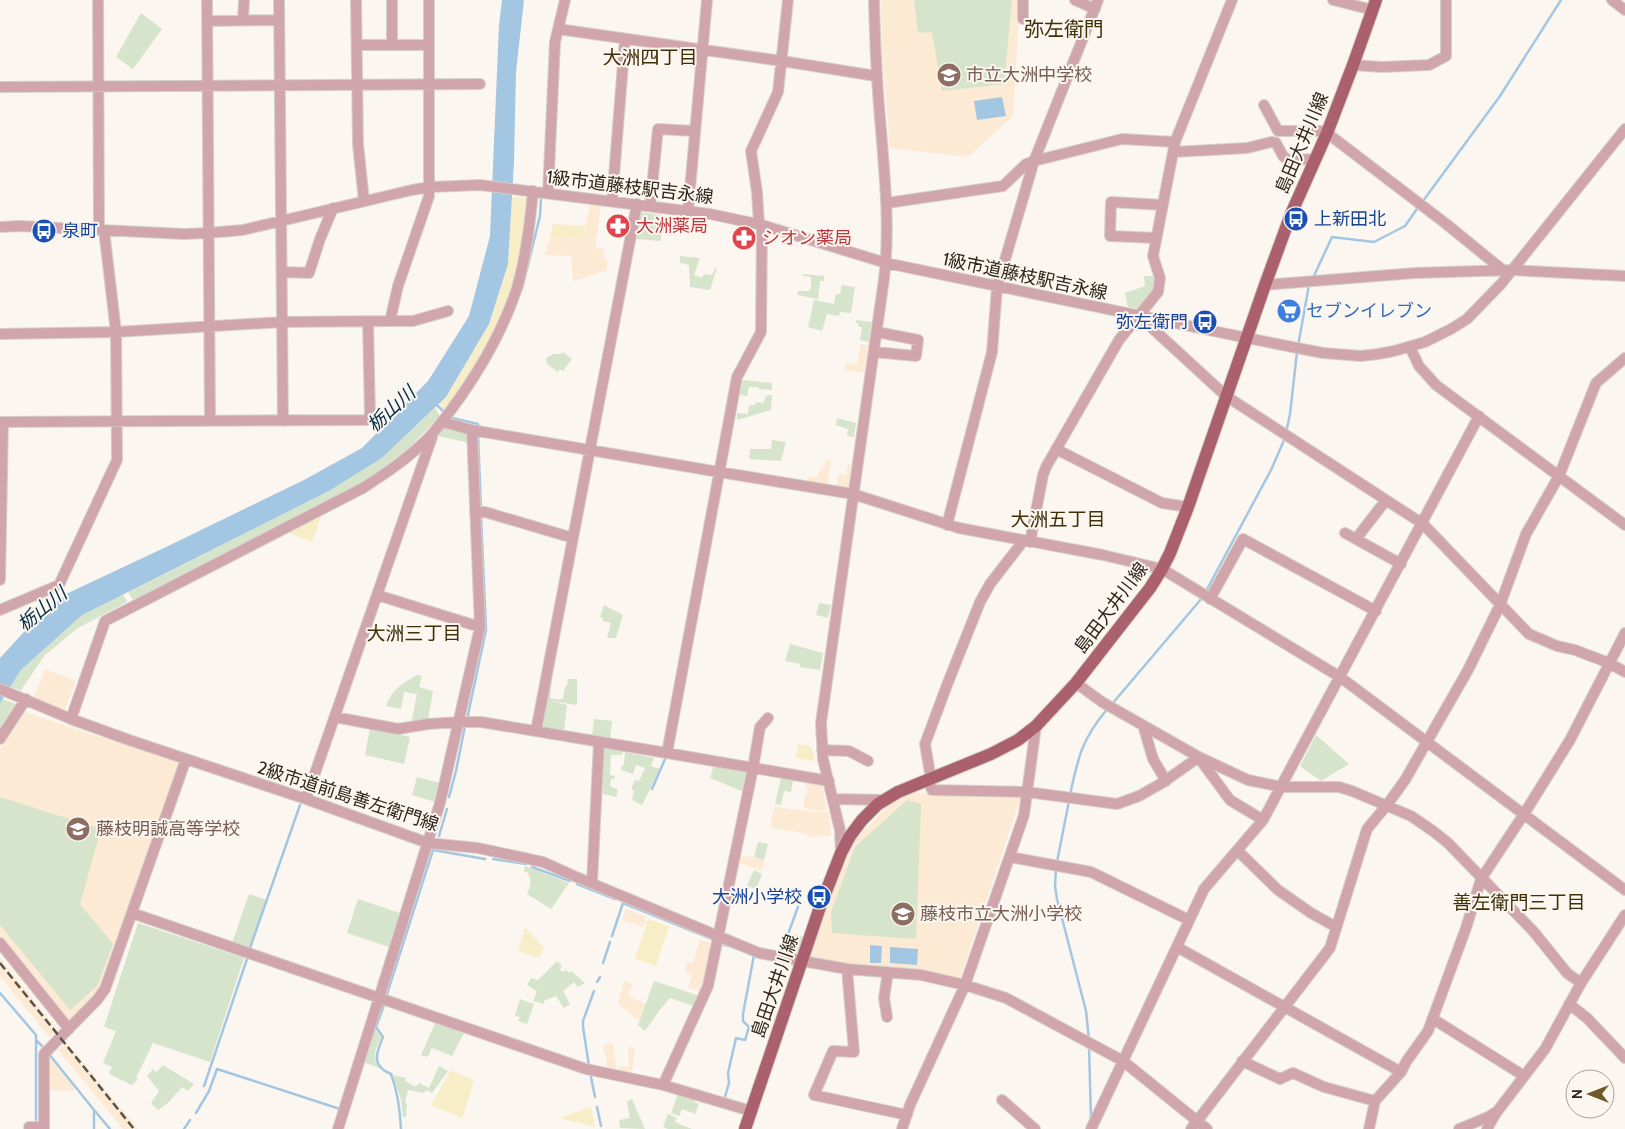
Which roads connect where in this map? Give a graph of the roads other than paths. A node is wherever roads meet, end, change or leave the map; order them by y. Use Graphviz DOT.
graph roads {
  1 [pos="98,0"];
  2 [pos="207,0"];
  3 [pos="244,0"];
  4 [pos="279,0"];
  5 [pos="356,0"];
  6 [pos="392,0"];
  7 [pos="429,0"];
  8 [pos="565,0"];
  9 [pos="706,0"];
  10 [pos="788,0"];
  11 [pos="874,0"];
  12 [pos="1024,0"];
  13 [pos="1075,0"];
  14 [pos="1232,0"];
  15 [pos="1333,0"];
  16 [pos="1446,0"];
  17 [pos="1612,0"];
  18 [pos="1096,4"];
  19 [pos="1374,5"];
  20 [pos="1625,10"];
  21 [pos="1023,19"];
  22 [pos="244,20"];
  23 [pos="280,20"];
  24 [pos="207,21"];
  25 [pos="558,29"];
  26 [pos="626,38"];
  27 [pos="392,44"];
  28 [pos="429,44"];
  29 [pos="357,45"];
  30 [pos="702,49"];
  31 [pos="782,61"];
  32 [pos="1353,65"];
  33 [pos="876,76"];
  34 [pos="358,84"];
  35 [pos="429,84"];
  36 [pos="480,84"];
  37 [pos="280,85"];
  38 [pos="208,86"];
  39 [pos="0,87"];
  40 [pos="98,87"];
  41 [pos="1264,105"];
  42 [pos="1625,128"];
  43 [pos="695,131"];
  44 [pos="1327,133"];
  45 [pos="1174,147"];
  46 [pos="1315,159"];
  47 [pos="1034,161"];
  48 [pos="430,187"];
  49 [pos="530,191"];
  50 [pos="548,193"];
  51 [pos="364,201"];
  52 [pos="612,201"];
  53 [pos="887,203"];
  54 [pos="637,204"];
  55 [pos="1163,204"];
  56 [pos="650,206"];
  57 [pos="333,208"];
  58 [pos="688,211"];
  59 [pos="281,221"];
  60 [pos="760,225"];
  61 [pos="0,227"];
  62 [pos="101,230"];
  63 [pos="208,233"];
  64 [pos="1156,238"];
  65 [pos="886,263"];
  66 [pos="1508,270"];
  67 [pos="282,272"];
  68 [pos="1625,276"];
  69 [pos="1265,285"];
  70 [pos="997,287"];
  71 [pos="448,311"];
  72 [pos="1138,316"];
  73 [pos="368,321"];
  74 [pos="390,321"];
  75 [pos="282,322"];
  76 [pos="210,326"];
  77 [pos="116,332"];
  78 [pos="877,332"];
  79 [pos="0,334"];
  80 [pos="1246,338"];
  81 [pos="1410,347"];
  82 [pos="874,352"];
  83 [pos="1625,358"];
  84 [pos="1226,396"];
  85 [pos="1479,416"];
  86 [pos="117,421"];
  87 [pos="210,421"];
  88 [pos="283,421"];
  89 [pos="1,422"];
  90 [pos="443,422"];
  91 [pos="472,430"];
  92 [pos="434,432"];
  93 [pos="591,449"];
  94 [pos="1056,449"];
  95 [pos="719,472"];
  96 [pos="1554,473"];
  97 [pos="854,494"];
  98 [pos="1386,500"];
  99 [pos="1188,507"];
  100 [pos="479,513"];
  101 [pos="1423,524"];
  102 [pos="947,525"];
  103 [pos="1625,525"];
  104 [pos="1345,533"];
  105 [pos="573,538"];
  106 [pos="1356,539"];
  107 [pos="1027,541"];
  108 [pos="1401,564"];
  109 [pos="1162,569"];
  110 [pos="0,580"];
  111 [pos="377,596"];
  112 [pos="1205,596"];
  113 [pos="1500,605"];
  114 [pos="0,610"];
  115 [pos="1376,611"];
  116 [pos="480,627"];
  117 [pos="1625,633"];
  118 [pos="1609,662"];
  119 [pos="1625,672"];
  120 [pos="1340,678"];
  121 [pos="1076,683"];
  122 [pos="0,689"];
  123 [pos="21,697"];
  124 [pos="335,718"];
  125 [pos="768,718"];
  126 [pos="71,719"];
  127 [pos="460,722"];
  128 [pos="1036,726"];
  129 [pos="1143,726"];
  130 [pos="536,731"];
  131 [pos="0,739"];
  132 [pos="1426,741"];
  133 [pos="599,742"];
  134 [pos="822,750"];
  135 [pos="667,753"];
  136 [pos="1199,757"];
  137 [pos="186,759"];
  138 [pos="868,761"];
  139 [pos="753,768"];
  140 [pos="929,779"];
  141 [pos="829,781"];
  142 [pos="1166,781"];
  143 [pos="1282,787"];
  144 [pos="1027,792"];
  145 [pos="832,799"];
  146 [pos="306,800"];
  147 [pos="885,800"];
  148 [pos="1387,806"];
  149 [pos="1524,814"];
  150 [pos="1263,820"];
  151 [pos="428,843"];
  152 [pos="1238,851"];
  153 [pos="841,853"];
  154 [pos="1010,857"];
  155 [pos="1481,878"];
  156 [pos="592,884"];
  157 [pos="1625,890"];
  158 [pos="132,913"];
  159 [pos="1625,915"];
  160 [pos="1189,920"];
  161 [pos="1336,927"];
  162 [pos="718,936"];
  163 [pos="0,943"];
  164 [pos="1177,947"];
  165 [pos="802,961"];
  166 [pos="848,969"];
  167 [pos="888,972"];
  168 [pos="1581,983"];
  169 [pos="964,985"];
  170 [pos="379,998"];
  171 [pos="1569,1004"];
  172 [pos="1284,1007"];
  173 [pos="887,1017"];
  174 [pos="1433,1019"];
  175 [pos="69,1029"];
  176 [pos="1625,1058"];
  177 [pos="1124,1061"];
  178 [pos="1242,1061"];
  179 [pos="1401,1072"];
  180 [pos="1524,1076"];
  181 [pos="663,1085"];
  182 [pos="1002,1100"];
  183 [pos="1375,1101"];
  184 [pos="1500,1108"];
  185 [pos="751,1112"];
  186 [pos="907,1115"];
  187 [pos="1194,1125"];
  188 [pos="37,1127"];
  189 [pos="338,1129"];
  190 [pos="745,1129"];
  191 [pos="902,1129"];
  192 [pos="1035,1129"];
  193 [pos="1091,1129"];
  194 [pos="1207,1129"];
  195 [pos="1369,1129"];
  196 [pos="1459,1129"];
  197 [pos="1487,1129"];
  1 -- 40 [label="street"];
  2 -- 24 [label="street"];
  3 -- 22 [label="street"];
  4 -- 23 [label="street"];
  5 -- 29 [label="street"];
  6 -- 27 [label="street"];
  7 -- 28 [label="street"];
  8 -- 25 [label="street"];
  9 -- 30 [label="street"];
  10 -- 31 [label="street"];
  11 -- 33 [label="street"];
  12 -- 21 [label="street"];
  13 -- 18 [label="street"];
  14 -- 45 [label="street"];
  15 -- 19 [label="street"];
  16 -- 32 [label="street"];
  17 -- 20 [label="street"];
  18 -- 47 [label="street"];
  19 -- 32 [label="main road, 島田大井川線"];
  22 -- 23 [label="street"];
  22 -- 24 [label="street"];
  23 -- 37 [label="street"];
  24 -- 38 [label="street"];
  25 -- 26 [label="street"];
  25 -- 50 [label="street"];
  26 -- 30 [label="street"];
  26 -- 52 [label="street"];
  27 -- 28 [label="street"];
  27 -- 29 [label="street"];
  28 -- 35 [label="street"];
  29 -- 34 [label="street"];
  30 -- 31 [label="street"];
  30 -- 43 [label="street"];
  31 -- 33 [label="street"];
  31 -- 60 [label="street"];
  32 -- 44 [label="main road, 島田大井川線"];
  33 -- 53 [label="street"];
  34 -- 35 [label="street"];
  34 -- 37 [label="street"];
  34 -- 51 [label="street"];
  35 -- 36 [label="street"];
  35 -- 48 [label="street"];
  37 -- 38 [label="street"];
  37 -- 59 [label="street"];
  38 -- 40 [label="street"];
  38 -- 63 [label="street"];
  39 -- 40 [label="street"];
  40 -- 62 [label="street"];
  41 -- 44 [label="street"];
  42 -- 66 [label="street, 1級市道藤枝駅吉永線"];
  43 -- 56 [label="street"];
  43 -- 58 [label="street"];
  44 -- 46 [label="main road, 島田大井川線"];
  44 -- 66 [label="street"];
  45 -- 46 [label="street"];
  45 -- 47 [label="street"];
  45 -- 55 [label="street"];
  46 -- 69 [label="main road, 島田大井川線"];
  47 -- 53 [label="street"];
  47 -- 70 [label="street"];
  48 -- 49 [label="street, 1級市道藤枝駅吉永線"];
  48 -- 51 [label="street, 1級市道藤枝駅吉永線"];
  48 -- 74 [label="street"];
  49 -- 50 [label="street, 1級市道藤枝駅吉永線"];
  49 -- 90 [label="street"];
  50 -- 52 [label="street, 1級市道藤枝駅吉永線"];
  51 -- 57 [label="street, 1級市道藤枝駅吉永線"];
  52 -- 54 [label="street, 1級市道藤枝駅吉永線"];
  53 -- 65 [label="street"];
  54 -- 56 [label="street, 1級市道藤枝駅吉永線"];
  54 -- 93 [label="street"];
  55 -- 64 [label="street"];
  55 -- 64 [label="street"];
  56 -- 58 [label="street, 1級市道藤枝駅吉永線"];
  57 -- 59 [label="street, 1級市道藤枝駅吉永線"];
  57 -- 67 [label="street"];
  58 -- 60 [label="street, 1級市道藤枝駅吉永線"];
  59 -- 63 [label="street, 1級市道藤枝駅吉永線"];
  59 -- 67 [label="street"];
  60 -- 65 [label="street, 1級市道藤枝駅吉永線"];
  60 -- 95 [label="street"];
  61 -- 62 [label="street, 1級市道藤枝駅吉永線"];
  62 -- 63 [label="street, 1級市道藤枝駅吉永線"];
  62 -- 77 [label="street"];
  63 -- 76 [label="street"];
  64 -- 72 [label="street"];
  65 -- 70 [label="street, 1級市道藤枝駅吉永線"];
  65 -- 78 [label="street"];
  66 -- 68 [label="street"];
  66 -- 69 [label="street"];
  66 -- 81 [label="street, 1級市道藤枝駅吉永線"];
  67 -- 75 [label="street"];
  69 -- 80 [label="main road, 島田大井川線"];
  70 -- 72 [label="street, 1級市道藤枝駅吉永線"];
  70 -- 102 [label="street"];
  71 -- 74 [label="street"];
  72 -- 80 [label="street, 1級市道藤枝駅吉永線"];
  72 -- 84 [label="street"];
  72 -- 94 [label="street"];
  73 -- 74 [label="street"];
  73 -- 75 [label="street"];
  73 -- 88 [label="street"];
  75 -- 76 [label="street"];
  75 -- 88 [label="street"];
  76 -- 77 [label="street"];
  76 -- 87 [label="street"];
  77 -- 79 [label="street"];
  77 -- 86 [label="street"];
  78 -- 82 [label="street"];
  78 -- 82 [label="street"];
  80 -- 81 [label="street, 1級市道藤枝駅吉永線"];
  80 -- 84 [label="main road, 島田大井川線"];
  81 -- 85 [label="street"];
  82 -- 97 [label="street"];
  83 -- 96 [label="street"];
  84 -- 98 [label="street"];
  84 -- 99 [label="main road, 島田大井川線"];
  85 -- 96 [label="street"];
  85 -- 101 [label="street"];
  86 -- 87 [label="street"];
  86 -- 89 [label="street"];
  86 -- 114 [label="street"];
  87 -- 88 [label="street"];
  89 -- 110 [label="street"];
  90 -- 91 [label="street"];
  90 -- 92 [label="street"];
  91 -- 93 [label="street"];
  91 -- 100 [label="street"];
  92 -- 111 [label="street"];
  92 -- 126 [label="street"];
  93 -- 95 [label="street"];
  93 -- 105 [label="street"];
  94 -- 99 [label="street"];
  94 -- 107 [label="street"];
  95 -- 97 [label="street"];
  95 -- 135 [label="street"];
  96 -- 103 [label="street"];
  96 -- 113 [label="street"];
  97 -- 102 [label="street"];
  97 -- 134 [label="street"];
  98 -- 101 [label="street"];
  98 -- 106 [label="street"];
  99 -- 109 [label="main road, 島田大井川線"];
  100 -- 105 [label="street"];
  100 -- 116 [label="street"];
  101 -- 108 [label="street"];
  101 -- 113 [label="street"];
  102 -- 107 [label="street"];
  104 -- 106 [label="street"];
  105 -- 130 [label="street"];
  106 -- 108 [label="street"];
  107 -- 109 [label="street"];
  107 -- 140 [label="street"];
  108 -- 115 [label="street"];
  109 -- 112 [label="street"];
  109 -- 121 [label="main road, 島田大井川線"];
  111 -- 116 [label="street"];
  111 -- 124 [label="street"];
  112 -- 115 [label="street"];
  112 -- 120 [label="street"];
  113 -- 118 [label="street"];
  113 -- 132 [label="street"];
  115 -- 120 [label="street"];
  116 -- 127 [label="street"];
  117 -- 118 [label="street"];
  118 -- 119 [label="street"];
  118 -- 149 [label="street"];
  120 -- 132 [label="street"];
  120 -- 143 [label="street"];
  121 -- 128 [label="main road, 島田大井川線"];
  121 -- 129 [label="street"];
  122 -- 123 [label="street, 2級市道前島善左衛門線"];
  123 -- 126 [label="street, 2級市道前島善左衛門線"];
  123 -- 131 [label="street"];
  124 -- 127 [label="street"];
  124 -- 146 [label="street"];
  125 -- 139 [label="street"];
  126 -- 137 [label="street, 2級市道前島善左衛門線"];
  127 -- 130 [label="street"];
  127 -- 151 [label="street"];
  128 -- 140 [label="main road, 島田大井川線"];
  128 -- 144 [label="street"];
  129 -- 136 [label="street"];
  129 -- 142 [label="street"];
  130 -- 133 [label="street"];
  132 -- 148 [label="street"];
  132 -- 149 [label="street"];
  133 -- 135 [label="street"];
  133 -- 156 [label="street"];
  134 -- 138 [label="street"];
  134 -- 141 [label="street"];
  135 -- 139 [label="street"];
  136 -- 142 [label="street"];
  136 -- 143 [label="street"];
  136 -- 150 [label="street"];
  137 -- 146 [label="street, 2級市道前島善左衛門線"];
  137 -- 158 [label="street"];
  139 -- 141 [label="street"];
  139 -- 162 [label="street"];
  140 -- 144 [label="street"];
  140 -- 147 [label="main road, 島田大井川線"];
  141 -- 145 [label="street"];
  142 -- 144 [label="street"];
  143 -- 148 [label="street"];
  143 -- 150 [label="street"];
  144 -- 154 [label="street"];
  145 -- 147 [label="street"];
  145 -- 153 [label="street"];
  146 -- 151 [label="street, 2級市道前島善左衛門線"];
  147 -- 153 [label="main road, 島田大井川線"];
  148 -- 155 [label="street"];
  148 -- 161 [label="street"];
  149 -- 155 [label="street"];
  149 -- 157 [label="street"];
  150 -- 152 [label="street"];
  151 -- 156 [label="street, 2級市道前島善左衛門線"];
  151 -- 170 [label="street"];
  152 -- 160 [label="street"];
  152 -- 161 [label="street"];
  153 -- 165 [label="main road, 島田大井川線"];
  154 -- 160 [label="street"];
  154 -- 169 [label="street"];
  155 -- 168 [label="street"];
  155 -- 174 [label="street"];
  156 -- 162 [label="street, 2級市道前島善左衛門線"];
  158 -- 170 [label="street"];
  158 -- 175 [label="street"];
  159 -- 168 [label="street"];
  160 -- 164 [label="street"];
  161 -- 172 [label="street"];
  162 -- 165 [label="street, 2級市道前島善左衛門線"];
  162 -- 181 [label="street"];
  163 -- 175 [label="street"];
  164 -- 172 [label="street"];
  164 -- 177 [label="street"];
  165 -- 166 [label="street, 2級市道前島善左衛門線"];
  165 -- 185 [label="main road, 島田大井川線"];
  166 -- 167 [label="street, 2級市道前島善左衛門線"];
  166 -- 186 [label="street"];
  167 -- 169 [label="street, 2級市道前島善左衛門線"];
  167 -- 173 [label="street"];
  168 -- 171 [label="street"];
  169 -- 177 [label="street, 2級市道前島善左衛門線"];
  169 -- 186 [label="street"];
  170 -- 181 [label="street"];
  170 -- 189 [label="street"];
  171 -- 176 [label="street"];
  171 -- 180 [label="street"];
  172 -- 178 [label="street"];
  172 -- 179 [label="street"];
  174 -- 179 [label="street"];
  174 -- 180 [label="street"];
  175 -- 188 [label="street"];
  177 -- 187 [label="street, 2級市道前島善左衛門線"];
  177 -- 193 [label="street"];
  178 -- 183 [label="street"];
  178 -- 187 [label="street"];
  179 -- 183 [label="street"];
  180 -- 184 [label="street"];
  181 -- 185 [label="street"];
  182 -- 192 [label="street"];
  183 -- 195 [label="street"];
  184 -- 196 [label="street"];
  184 -- 197 [label="street"];
  185 -- 190 [label="main road, 島田大井川線"];
  186 -- 191 [label="street"];
  187 -- 194 [label="street, 2級市道前島善左衛門線"];
}
